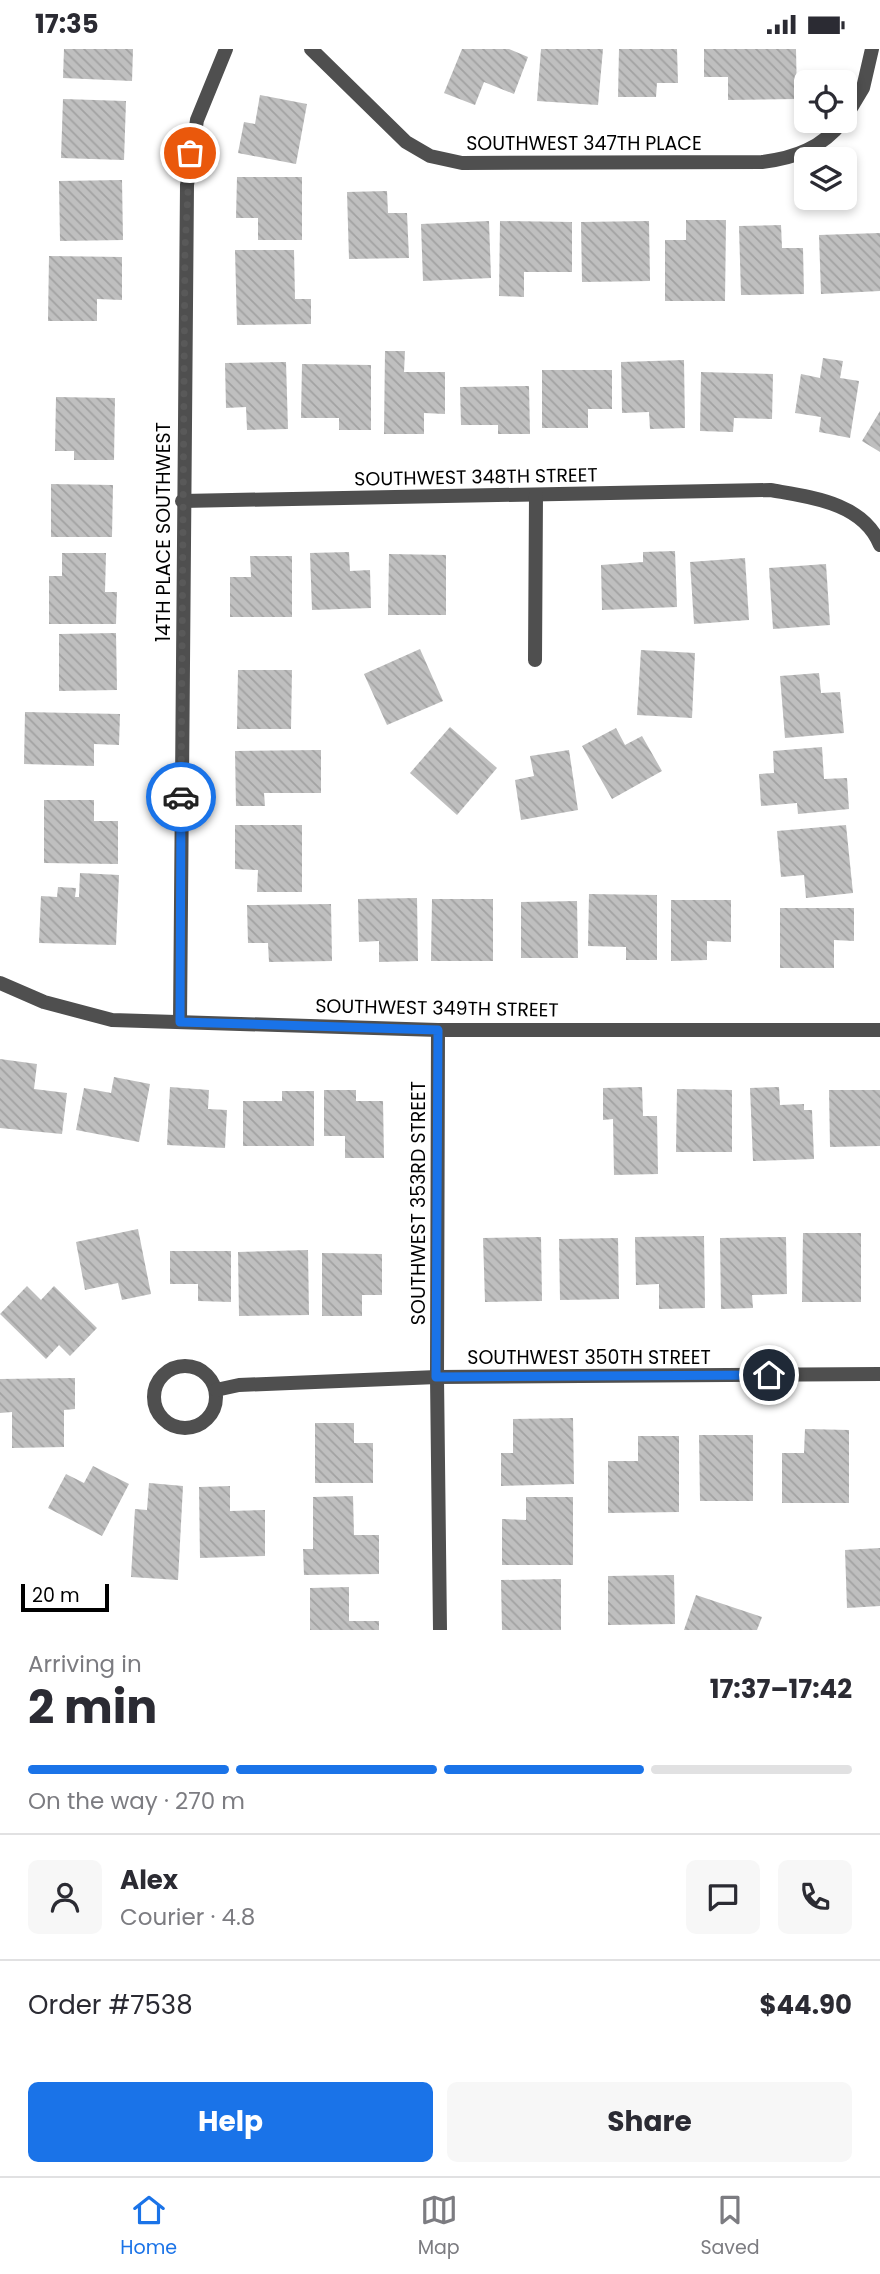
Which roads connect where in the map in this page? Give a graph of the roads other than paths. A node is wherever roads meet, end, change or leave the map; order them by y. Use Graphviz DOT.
graph roads {
  1 [pos="226,49"];
  2 [pos="311,49"];
  3 [pos="872,49"];
  4 [pos="857,98"];
  5 [pos="831,133"];
  6 [pos="536,495"];
  7 [pos="182,501"];
  8 [pos="880,545"];
  9 [pos="535,660"];
  10 [pos="0,983"];
  11 [pos="180,1022"];
  12 [pos="438,1030"];
  13 [pos="880,1030"];
  14 [pos="880,1374"];
  15 [pos="436,1377"];
  16 [pos="216,1390"];
  17 [pos="440,1630"];
  1 -- 7 [label="street, 14TH PLACE SOUTHWEST"];
  2 -- 5 [label="street, SOUTHWEST 347TH PLACE"];
  3 -- 4 [label="street, SOUTHWEST 347TH PLACE"];
  6 -- 7 [label="street, SOUTHWEST 348TH STREET"];
  6 -- 8 [label="street, SOUTHWEST 348TH STREET"];
  6 -- 9 [label="street"];
  7 -- 11 [label="street, 14TH PLACE SOUTHWEST"];
  10 -- 11 [label="street, SOUTHWEST 349TH STREET"];
  11 -- 12 [label="street, SOUTHWEST 349TH STREET"];
  12 -- 13 [label="street, SOUTHWEST 349TH STREET"];
  12 -- 15 [label="street, SOUTHWEST 353RD STREET"];
  14 -- 15 [label="street, SOUTHWEST 350TH STREET"];
  15 -- 16 [label="street, SOUTHWEST 350TH STREET"];
  15 -- 17 [label="street, SOUTHWEST 353RD STREET"];
  16 -- 16 [label="street"];
}
